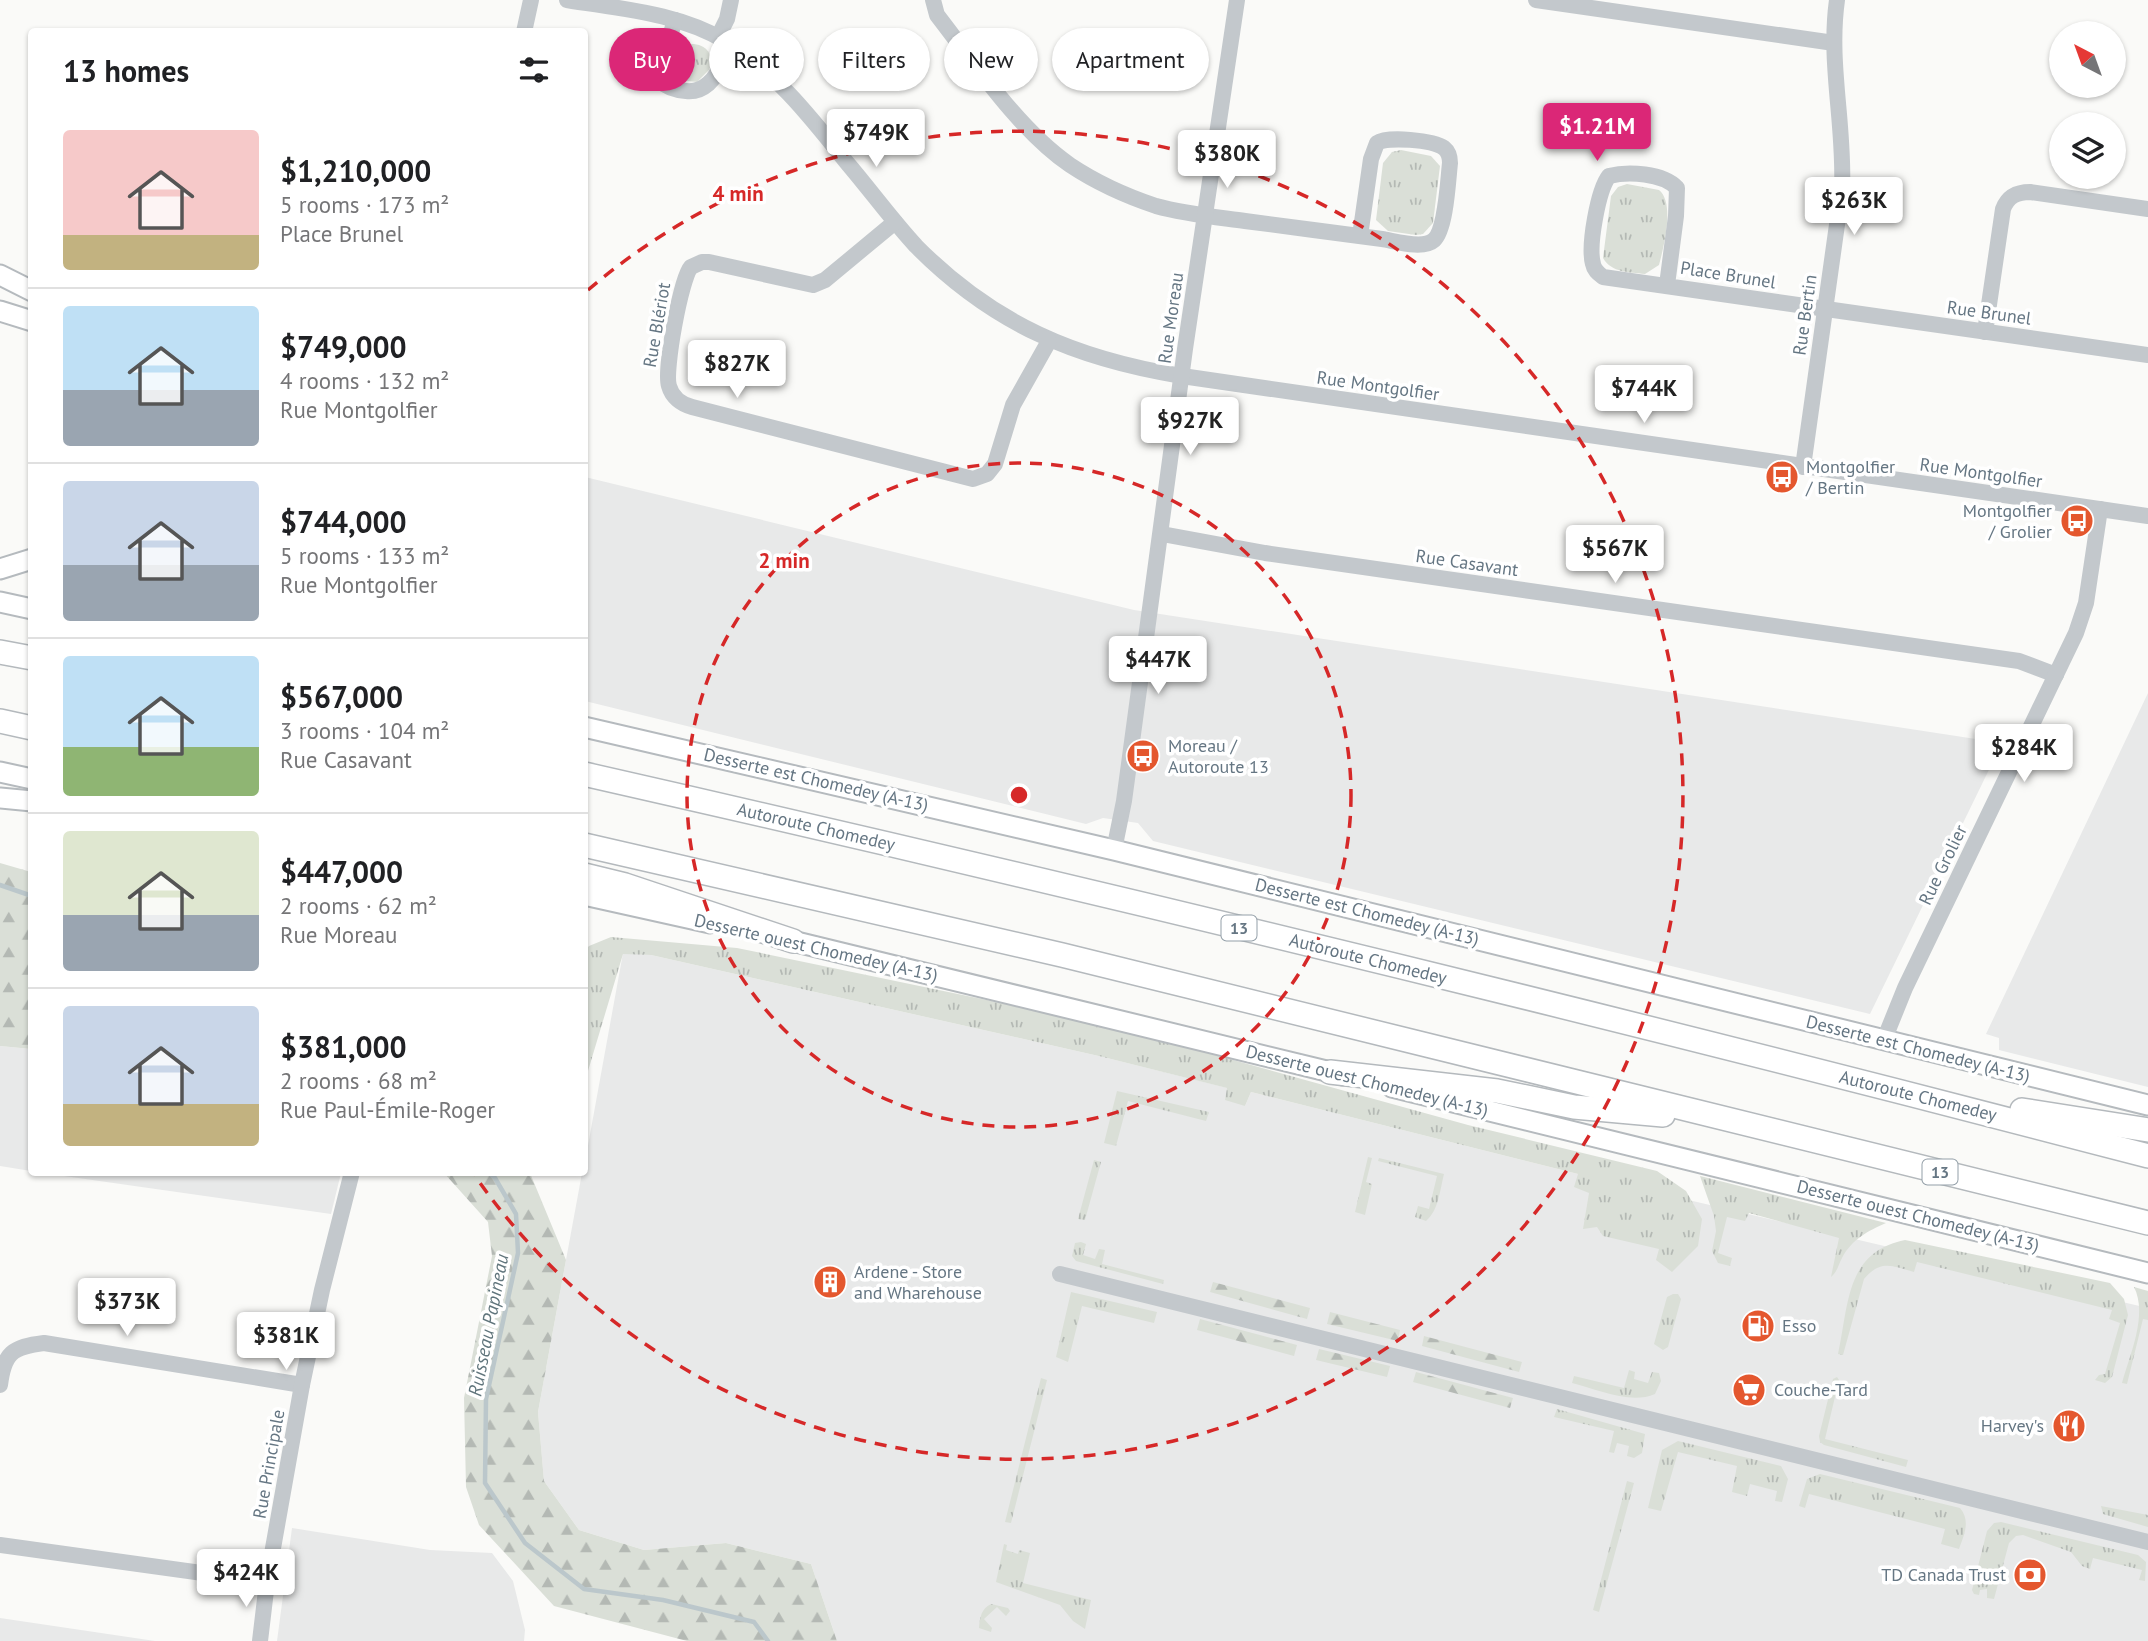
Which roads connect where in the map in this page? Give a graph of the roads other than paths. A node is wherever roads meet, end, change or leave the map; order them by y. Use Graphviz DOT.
graph roads {
  1 [pos="531,0"];
  2 [pos="567,0"];
  3 [pos="731,0"];
  4 [pos="933,0"];
  5 [pos="1237,0"];
  6 [pos="1536,0"];
  7 [pos="1837,0"];
  8 [pos="675,20"];
  9 [pos="525,28"];
  10 [pos="724,28"];
  11 [pos="709,34"];
  12 [pos="1834,43"];
  13 [pos="709,82"];
  14 [pos="786,91"];
  15 [pos="2148,209"];
  16 [pos="1204,215"];
  17 [pos="895,222"];
  18 [pos="1360,236"];
  19 [pos="0,275"];
  20 [pos="1667,285"];
  21 [pos="28,289"];
  22 [pos="1825,309"];
  23 [pos="0,311"];
  24 [pos="28,320"];
  25 [pos="1985,332"];
  26 [pos="1049,341"];
  27 [pos="2148,355"];
  28 [pos="1182,376"];
  29 [pos="1803,467"];
  30 [pos="2100,509"];
  31 [pos="2148,516"];
  32 [pos="1162,534"];
  33 [pos="28,560"];
  34 [pos="0,569"];
  35 [pos="0,602"];
  36 [pos="28,608"];
  37 [pos="0,652"];
  38 [pos="28,658"];
  39 [pos="2056,675"];
  40 [pos="0,722"];
  41 [pos="28,727"];
  42 [pos="588,728"];
  43 [pos="0,772"];
  44 [pos="588,775"];
  45 [pos="28,778"];
  46 [pos="0,798"];
  47 [pos="28,801"];
  48 [pos="588,846"];
  49 [pos="1114,850"];
  50 [pos="588,876"];
  51 [pos="588,896"];
  52 [pos="793,941"];
  53 [pos="1884,1040"];
  54 [pos="1330,1072"];
  55 [pos="1891,1089"];
  56 [pos="2148,1105"];
  57 [pos="1733,1120"];
  58 [pos="2148,1130"];
  59 [pos="2148,1156"];
  60 [pos="351,1176"];
  61 [pos="2148,1223"];
  62 [pos="2148,1273"];
  63 [pos="1060,1274"];
  64 [pos="0,1385"];
  65 [pos="302,1385"];
  66 [pos="2148,1542"];
  67 [pos="0,1545"];
  68 [pos="267,1582"];
  69 [pos="260,1641"];
  1 -- 9 [label="street"];
  2 -- 8 [label="street, Rue Montgolfier"];
  3 -- 10 [label="street"];
  4 -- 16 [label="street"];
  5 -- 16 [label="street, Rue Moreau"];
  6 -- 12 [label="street"];
  7 -- 12 [label="street, Rue Bertin"];
  8 -- 11 [label="street, Rue Montgolfier"];
  8 -- 13 [label="street"];
  12 -- 22 [label="street, Rue Bertin"];
  14 -- 17 [label="street, Rue Montgolfier"];
  15 -- 25 [label="street"];
  16 -- 18 [label="street"];
  16 -- 28 [label="street, Rue Moreau"];
  17 -- 26 [label="street, Rue Montgolfier"];
  17 -- 26 [label="street, Rue Blériot"];
  18 -- 18 [label="street"];
  19 -- 21 [label="main road"];
  20 -- 20 [label="street, Place Brunel"];
  20 -- 22 [label="street, Place Brunel"];
  22 -- 25 [label="street, Rue Brunel"];
  22 -- 29 [label="street, Rue Bertin"];
  23 -- 24 [label="main road"];
  25 -- 27 [label="street, Rue Brunel"];
  26 -- 28 [label="street, Rue Montgolfier"];
  28 -- 29 [label="street, Rue Montgolfier"];
  28 -- 32 [label="street, Rue Moreau"];
  29 -- 30 [label="street, Rue Montgolfier"];
  30 -- 31 [label="street, Rue Montgolfier"];
  30 -- 39 [label="street, Rue Grolier"];
  32 -- 39 [label="street, Rue Casavant"];
  32 -- 49 [label="street, Rue Moreau"];
  33 -- 34 [label="main road"];
  35 -- 36 [label="main road"];
  37 -- 38 [label="highway"];
  39 -- 53 [label="street, Rue Grolier"];
  40 -- 41 [label="highway"];
  42 -- 49 [label="main road, Desserte est Chomedey (A-13)"];
  43 -- 45 [label="main road"];
  44 -- 55 [label="highway, Autoroute Chomedey / 13"];
  46 -- 47 [label="main road"];
  48 -- 57 [label="highway, 13"];
  49 -- 53 [label="main road, Desserte est Chomedey (A-13)"];
  50 -- 52 [label="highway"];
  51 -- 52 [label="main road, Desserte ouest Chomedey (A-13)"];
  52 -- 54 [label="main road, Desserte ouest Chomedey (A-13)"];
  53 -- 56 [label="main road, Desserte est Chomedey (A-13)"];
  54 -- 57 [label="highway"];
  54 -- 62 [label="main road, Desserte ouest Chomedey (A-13)"];
  55 -- 58 [label="highway"];
  55 -- 59 [label="highway, Autoroute Chomedey / 13"];
  57 -- 61 [label="highway, 13"];
  60 -- 65 [label="street, Rue Principale"];
  63 -- 66 [label="street"];
  64 -- 65 [label="street"];
  65 -- 68 [label="street, Rue Principale"];
  67 -- 68 [label="street"];
  68 -- 69 [label="street, Rue Principale"];
}
